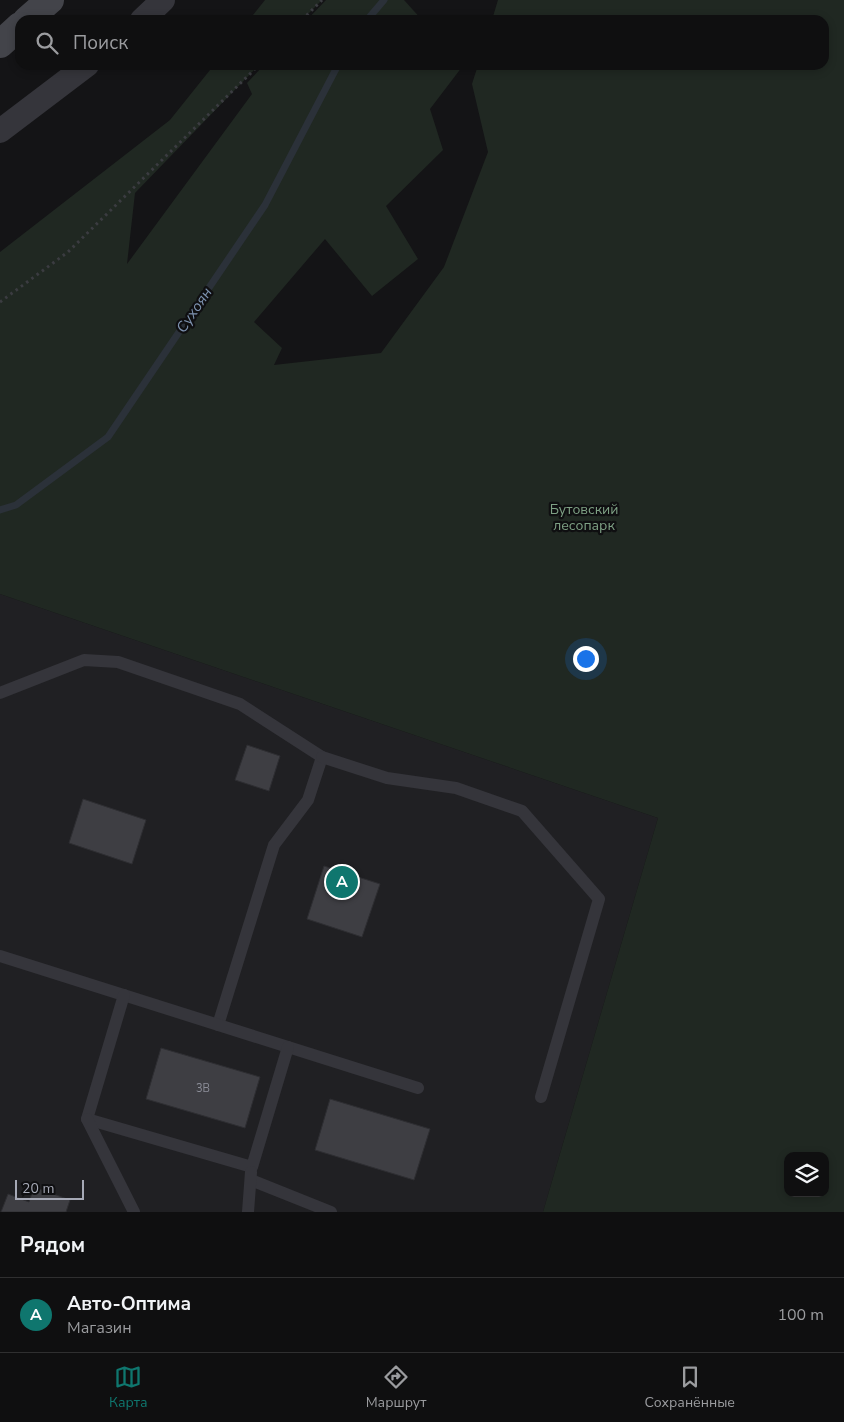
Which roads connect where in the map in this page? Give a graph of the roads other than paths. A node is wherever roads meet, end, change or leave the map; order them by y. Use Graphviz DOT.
graph roads {
  1 [pos="50,0"];
  2 [pos="164,0"];
  3 [pos="33,15"];
  4 [pos="148,15"];
  5 [pos="15,30"];
  6 [pos="0,44"];
  7 [pos="80,70"];
  8 [pos="0,131"];
  9 [pos="0,693"];
  10 [pos="322,757"];
  11 [pos="0,956"];
  12 [pos="124,995"];
  13 [pos="218,1025"];
  14 [pos="288,1047"];
  15 [pos="418,1088"];
  16 [pos="541,1097"];
  17 [pos="87,1119"];
  18 [pos="251,1174"];
  19 [pos="134,1212"];
  20 [pos="248,1212"];
  21 [pos="331,1212"];
  1 -- 3 [label="main road"];
  2 -- 4 [label="street"];
  5 -- 6 [label="main road"];
  7 -- 8 [label="street"];
  9 -- 10 [label="lane"];
  10 -- 13 [label="lane"];
  10 -- 16 [label="lane"];
  11 -- 12 [label="lane"];
  12 -- 13 [label="lane"];
  12 -- 17 [label="lane"];
  13 -- 14 [label="lane"];
  14 -- 15 [label="lane"];
  14 -- 18 [label="lane"];
  17 -- 18 [label="lane"];
  17 -- 19 [label="lane"];
  18 -- 20 [label="lane"];
  18 -- 21 [label="lane"];
}
